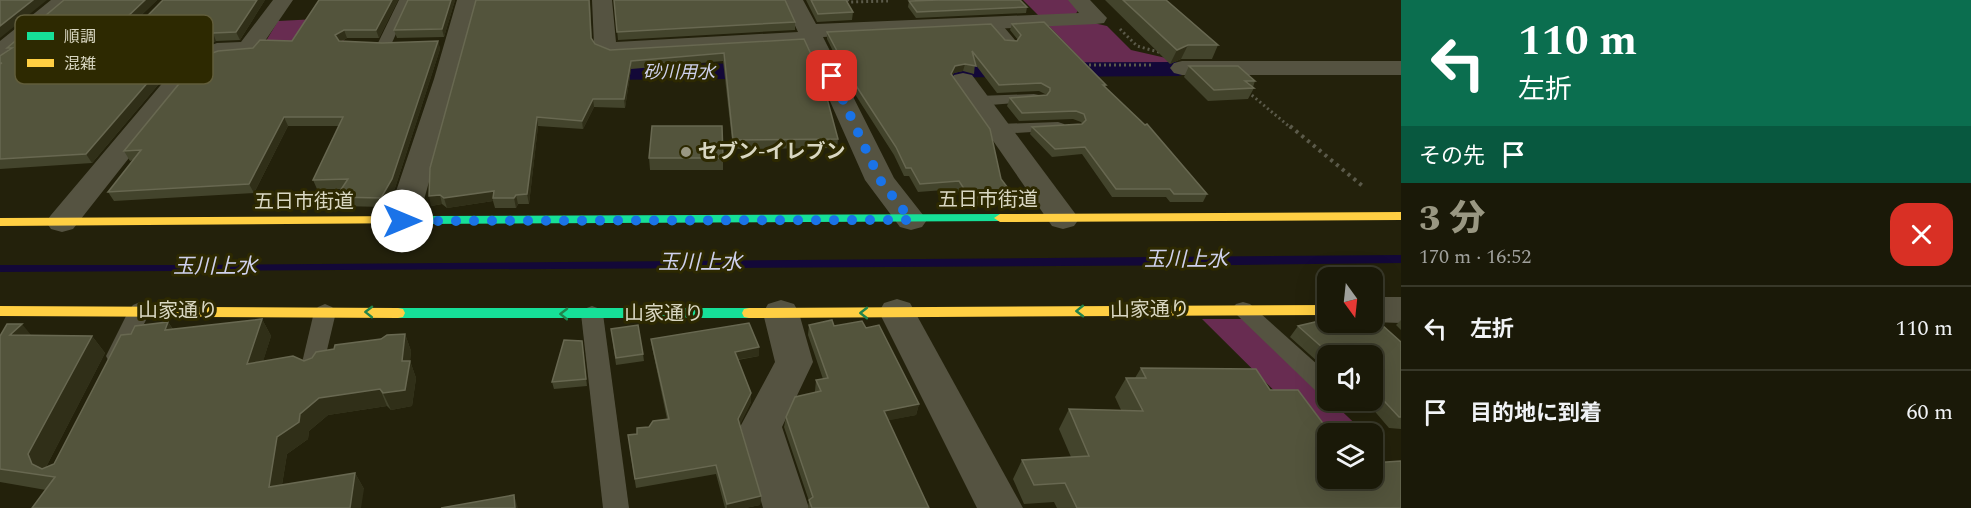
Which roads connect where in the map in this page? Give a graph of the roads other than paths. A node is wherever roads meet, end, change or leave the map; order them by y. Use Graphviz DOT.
graph roads {
  1 [pos="64,0"];
  2 [pos="284,0"];
  3 [pos="405,0"];
  4 [pos="467,0"];
  5 [pos="602,0"];
  6 [pos="793,0"];
  7 [pos="1078,0"];
  8 [pos="42,15"];
  9 [pos="993,23"];
  10 [pos="810,34"];
  11 [pos="10,37"];
  12 [pos="1010,43"];
  13 [pos="368,46"];
  14 [pos="276,47"];
  15 [pos="248,49"];
  16 [pos="213,51"];
  17 [pos="0,53"];
  18 [pos="1181,67"];
  19 [pos="1401,68"];
  20 [pos="176,84"];
  21 [pos="971,90"];
  22 [pos="1039,97"];
  23 [pos="1073,126"];
  24 [pos="998,129"];
  25 [pos="1400,216"];
  26 [pos="1063,219"];
  27 [pos="911,220"];
  28 [pos="402,221"];
  29 [pos="0,222"];
  30 [pos="62,222"];
  31 [pos="1243,309"];
  32 [pos="140,310"];
  33 [pos="1317,310"];
  34 [pos="0,311"];
  35 [pos="325,312"];
  36 [pos="897,312"];
  37 [pos="781,313"];
  38 [pos="592,314"];
  39 [pos="312,367"];
  40 [pos="110,371"];
  41 [pos="1317,378"];
  42 [pos="616,508"];
  43 [pos="786,508"];
  44 [pos="1000,508"];
  1 -- 8 [label="street"];
  2 -- 15 [label="street"];
  3 -- 13 [label="lane"];
  4 -- 28 [label="street"];
  5 -- 10 [label="street"];
  6 -- 10 [label="street"];
  7 -- 9 [label="street"];
  9 -- 10 [label="street"];
  9 -- 12 [label="lane"];
  10 -- 27 [label="street"];
  11 -- 17 [label="street"];
  14 -- 15 [label="street"];
  15 -- 16 [label="street"];
  18 -- 19 [label="street"];
  20 -- 30 [label="street"];
  21 -- 22 [label="lane"];
  21 -- 24 [label="street"];
  23 -- 24 [label="lane"];
  24 -- 26 [label="street"];
  25 -- 26 [label="main road, 五日市街道"];
  26 -- 27 [label="main road, 五日市街道"];
  27 -- 28 [label="main road, 五日市街道"];
  28 -- 30 [label="main road, 五日市街道"];
  29 -- 30 [label="main road, 五日市街道"];
  31 -- 33 [label="main road, 山家通り"];
  31 -- 36 [label="main road, 山家通り, one-way"];
  31 -- 41 [label="lane"];
  32 -- 34 [label="main road, 山家通り"];
  32 -- 35 [label="main road, 山家通り"];
  32 -- 40 [label="lane"];
  38 -- 35 [label="main road, 山家通り, one-way"];
  35 -- 39 [label="lane"];
  36 -- 37 [label="main road, 山家通り, one-way"];
  36 -- 44 [label="street"];
  37 -- 38 [label="main road, 山家通り"];
  37 -- 43 [label="street"];
  38 -- 42 [label="lane"];
}
